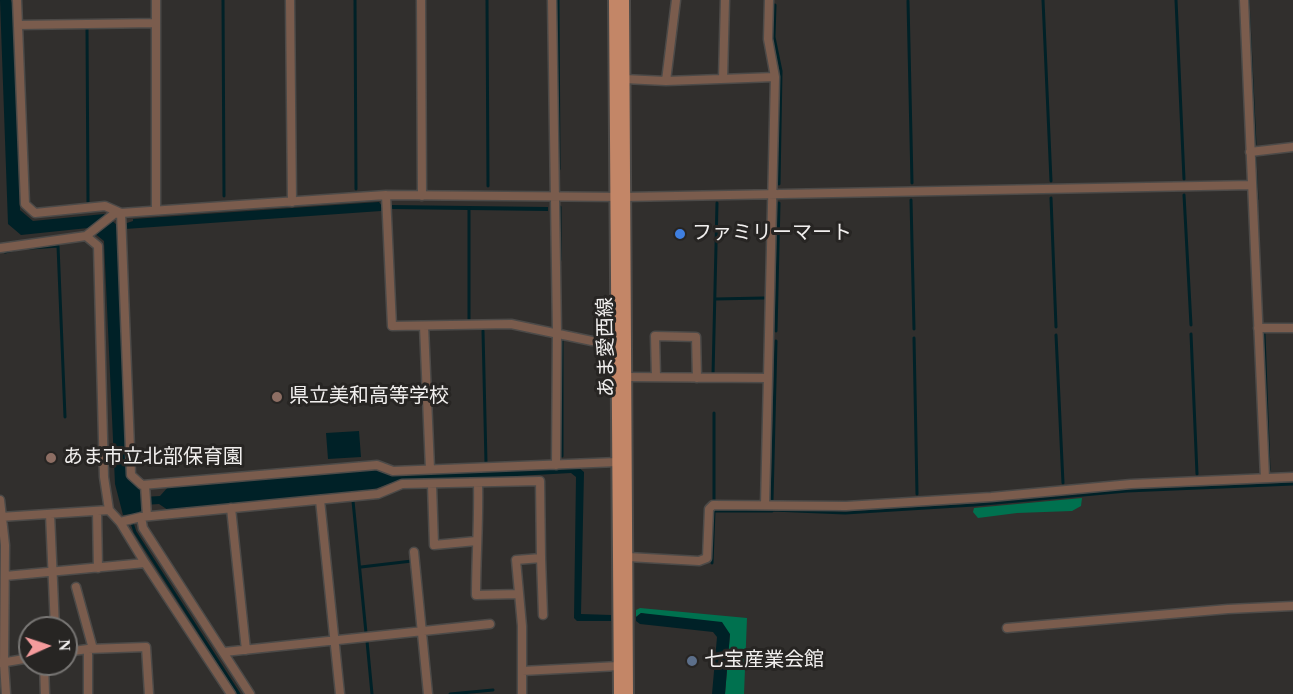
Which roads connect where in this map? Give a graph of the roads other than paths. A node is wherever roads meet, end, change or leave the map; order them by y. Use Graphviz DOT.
graph roads {
  1 [pos="17,0"];
  2 [pos="156,0"];
  3 [pos="290,0"];
  4 [pos="421,0"];
  5 [pos="552,0"];
  6 [pos="614,0"];
  7 [pos="624,0"];
  8 [pos="675,0"];
  9 [pos="725,0"];
  10 [pos="769,0"];
  11 [pos="1244,0"];
  12 [pos="156,23"];
  13 [pos="18,25"];
  14 [pos="775,77"];
  15 [pos="624,79"];
  16 [pos="723,79"];
  17 [pos="666,81"];
  18 [pos="1293,147"];
  19 [pos="1250,152"];
  20 [pos="1252,185"];
  21 [pos="772,193"];
  22 [pos="386,195"];
  23 [pos="422,196"];
  24 [pos="555,197"];
  25 [pos="619,197"];
  26 [pos="292,202"];
  27 [pos="156,210"];
  28 [pos="117,213"];
  29 [pos="87,235"];
  30 [pos="0,248"];
  31 [pos="424,326"];
  32 [pos="1258,328"];
  33 [pos="1293,328"];
  34 [pos="557,333"];
  35 [pos="617,342"];
  36 [pos="626,377"];
  37 [pos="656,377"];
  38 [pos="697,378"];
  39 [pos="768,378"];
  40 [pos="618,462"];
  41 [pos="556,465"];
  42 [pos="430,469"];
  43 [pos="1265,477"];
  44 [pos="1293,477"];
  45 [pos="478,483"];
  46 [pos="145,485"];
  47 [pos="432,485"];
  48 [pos="0,500"];
  49 [pos="320,500"];
  50 [pos="765,505"];
  51 [pos="231,508"];
  52 [pos="109,510"];
  53 [pos="97,511"];
  54 [pos="50,514"];
  55 [pos="0,517"];
  56 [pos="142,517"];
  57 [pos="123,521"];
  58 [pos="476,541"];
  59 [pos="414,552"];
  60 [pos="628,557"];
  61 [pos="541,558"];
  62 [pos="145,563"];
  63 [pos="98,568"];
  64 [pos="52,572"];
  65 [pos="5,576"];
  66 [pos="76,587"];
  67 [pos="519,594"];
  68 [pos="1293,606"];
  69 [pos="543,615"];
  70 [pos="54,616"];
  71 [pos="490,624"];
  72 [pos="1007,628"];
  73 [pos="422,631"];
  74 [pos="334,641"];
  75 [pos="90,649"];
  76 [pos="78,650"];
  77 [pos="246,650"];
  78 [pos="222,652"];
  79 [pos="210,659"];
  80 [pos="18,660"];
  81 [pos="2,663"];
  82 [pos="619,666"];
  83 [pos="522,671"];
  84 [pos="44,676"];
  85 [pos="6,694"];
  86 [pos="45,694"];
  87 [pos="88,694"];
  88 [pos="149,694"];
  89 [pos="231,694"];
  90 [pos="250,694"];
  91 [pos="340,694"];
  92 [pos="428,694"];
  93 [pos="522,694"];
  94 [pos="619,694"];
  95 [pos="628,694"];
  1 -- 13 [label="street"];
  2 -- 12 [label="street"];
  3 -- 26 [label="street"];
  4 -- 23 [label="street"];
  5 -- 24 [label="street"];
  6 -- 25 [label="main road, あま愛西線"];
  7 -- 15 [label="main road, あま愛西線"];
  8 -- 17 [label="street"];
  9 -- 16 [label="street"];
  10 -- 14 [label="street"];
  11 -- 19 [label="street"];
  12 -- 13 [label="street"];
  12 -- 27 [label="street"];
  13 -- 28 [label="street"];
  14 -- 16 [label="street"];
  14 -- 21 [label="street"];
  15 -- 17 [label="street"];
  15 -- 25 [label="main road, あま愛西線"];
  16 -- 17 [label="street"];
  18 -- 19 [label="street"];
  19 -- 20 [label="street"];
  20 -- 21 [label="street"];
  20 -- 32 [label="street"];
  21 -- 25 [label="street"];
  21 -- 39 [label="street"];
  22 -- 23 [label="street"];
  22 -- 26 [label="street"];
  22 -- 31 [label="street"];
  23 -- 24 [label="street"];
  24 -- 25 [label="street"];
  24 -- 34 [label="street"];
  25 -- 35 [label="main road, あま愛西線"];
  25 -- 36 [label="main road, あま愛西線"];
  26 -- 27 [label="street"];
  27 -- 28 [label="street"];
  28 -- 29 [label="street"];
  28 -- 46 [label="street"];
  29 -- 30 [label="street"];
  29 -- 52 [label="street"];
  31 -- 34 [label="street"];
  31 -- 42 [label="street"];
  32 -- 33 [label="street"];
  32 -- 43 [label="street"];
  34 -- 35 [label="street"];
  34 -- 41 [label="street"];
  35 -- 40 [label="main road, あま愛西線"];
  36 -- 37 [label="street"];
  36 -- 60 [label="main road, あま愛西線"];
  37 -- 38 [label="street"];
  37 -- 38 [label="street"];
  38 -- 39 [label="street"];
  39 -- 50 [label="street"];
  40 -- 41 [label="street"];
  40 -- 82 [label="main road, あま愛西線"];
  41 -- 42 [label="street"];
  42 -- 46 [label="street"];
  43 -- 44 [label="street"];
  43 -- 50 [label="street"];
  45 -- 47 [label="street"];
  45 -- 58 [label="street"];
  45 -- 61 [label="street"];
  46 -- 56 [label="street"];
  47 -- 49 [label="street"];
  47 -- 58 [label="street"];
  48 -- 55 [label="street"];
  49 -- 51 [label="street"];
  49 -- 74 [label="street"];
  50 -- 60 [label="street"];
  51 -- 56 [label="street"];
  51 -- 77 [label="street"];
  52 -- 53 [label="street"];
  52 -- 57 [label="street"];
  53 -- 54 [label="street"];
  53 -- 63 [label="street"];
  54 -- 55 [label="street"];
  54 -- 64 [label="street"];
  55 -- 65 [label="street"];
  56 -- 57 [label="street"];
  56 -- 78 [label="street"];
  57 -- 62 [label="street"];
  58 -- 67 [label="street"];
  59 -- 73 [label="street"];
  60 -- 95 [label="main road, あま愛西線"];
  61 -- 67 [label="street"];
  61 -- 69 [label="street"];
  62 -- 63 [label="street"];
  62 -- 79 [label="street"];
  63 -- 64 [label="street"];
  64 -- 65 [label="street"];
  64 -- 70 [label="street"];
  65 -- 81 [label="street"];
  66 -- 75 [label="street"];
  67 -- 83 [label="street"];
  68 -- 72 [label="street"];
  71 -- 73 [label="street"];
  73 -- 74 [label="street"];
  73 -- 92 [label="street"];
  74 -- 77 [label="street"];
  74 -- 91 [label="street"];
  75 -- 76 [label="street"];
  75 -- 87 [label="street"];
  75 -- 88 [label="street"];
  77 -- 78 [label="street"];
  78 -- 79 [label="street"];
  78 -- 90 [label="street"];
  79 -- 89 [label="street"];
  80 -- 81 [label="street"];
  81 -- 85 [label="street"];
  82 -- 83 [label="street"];
  82 -- 94 [label="main road, あま愛西線"];
  83 -- 93 [label="street"];
  84 -- 86 [label="street"];
}
